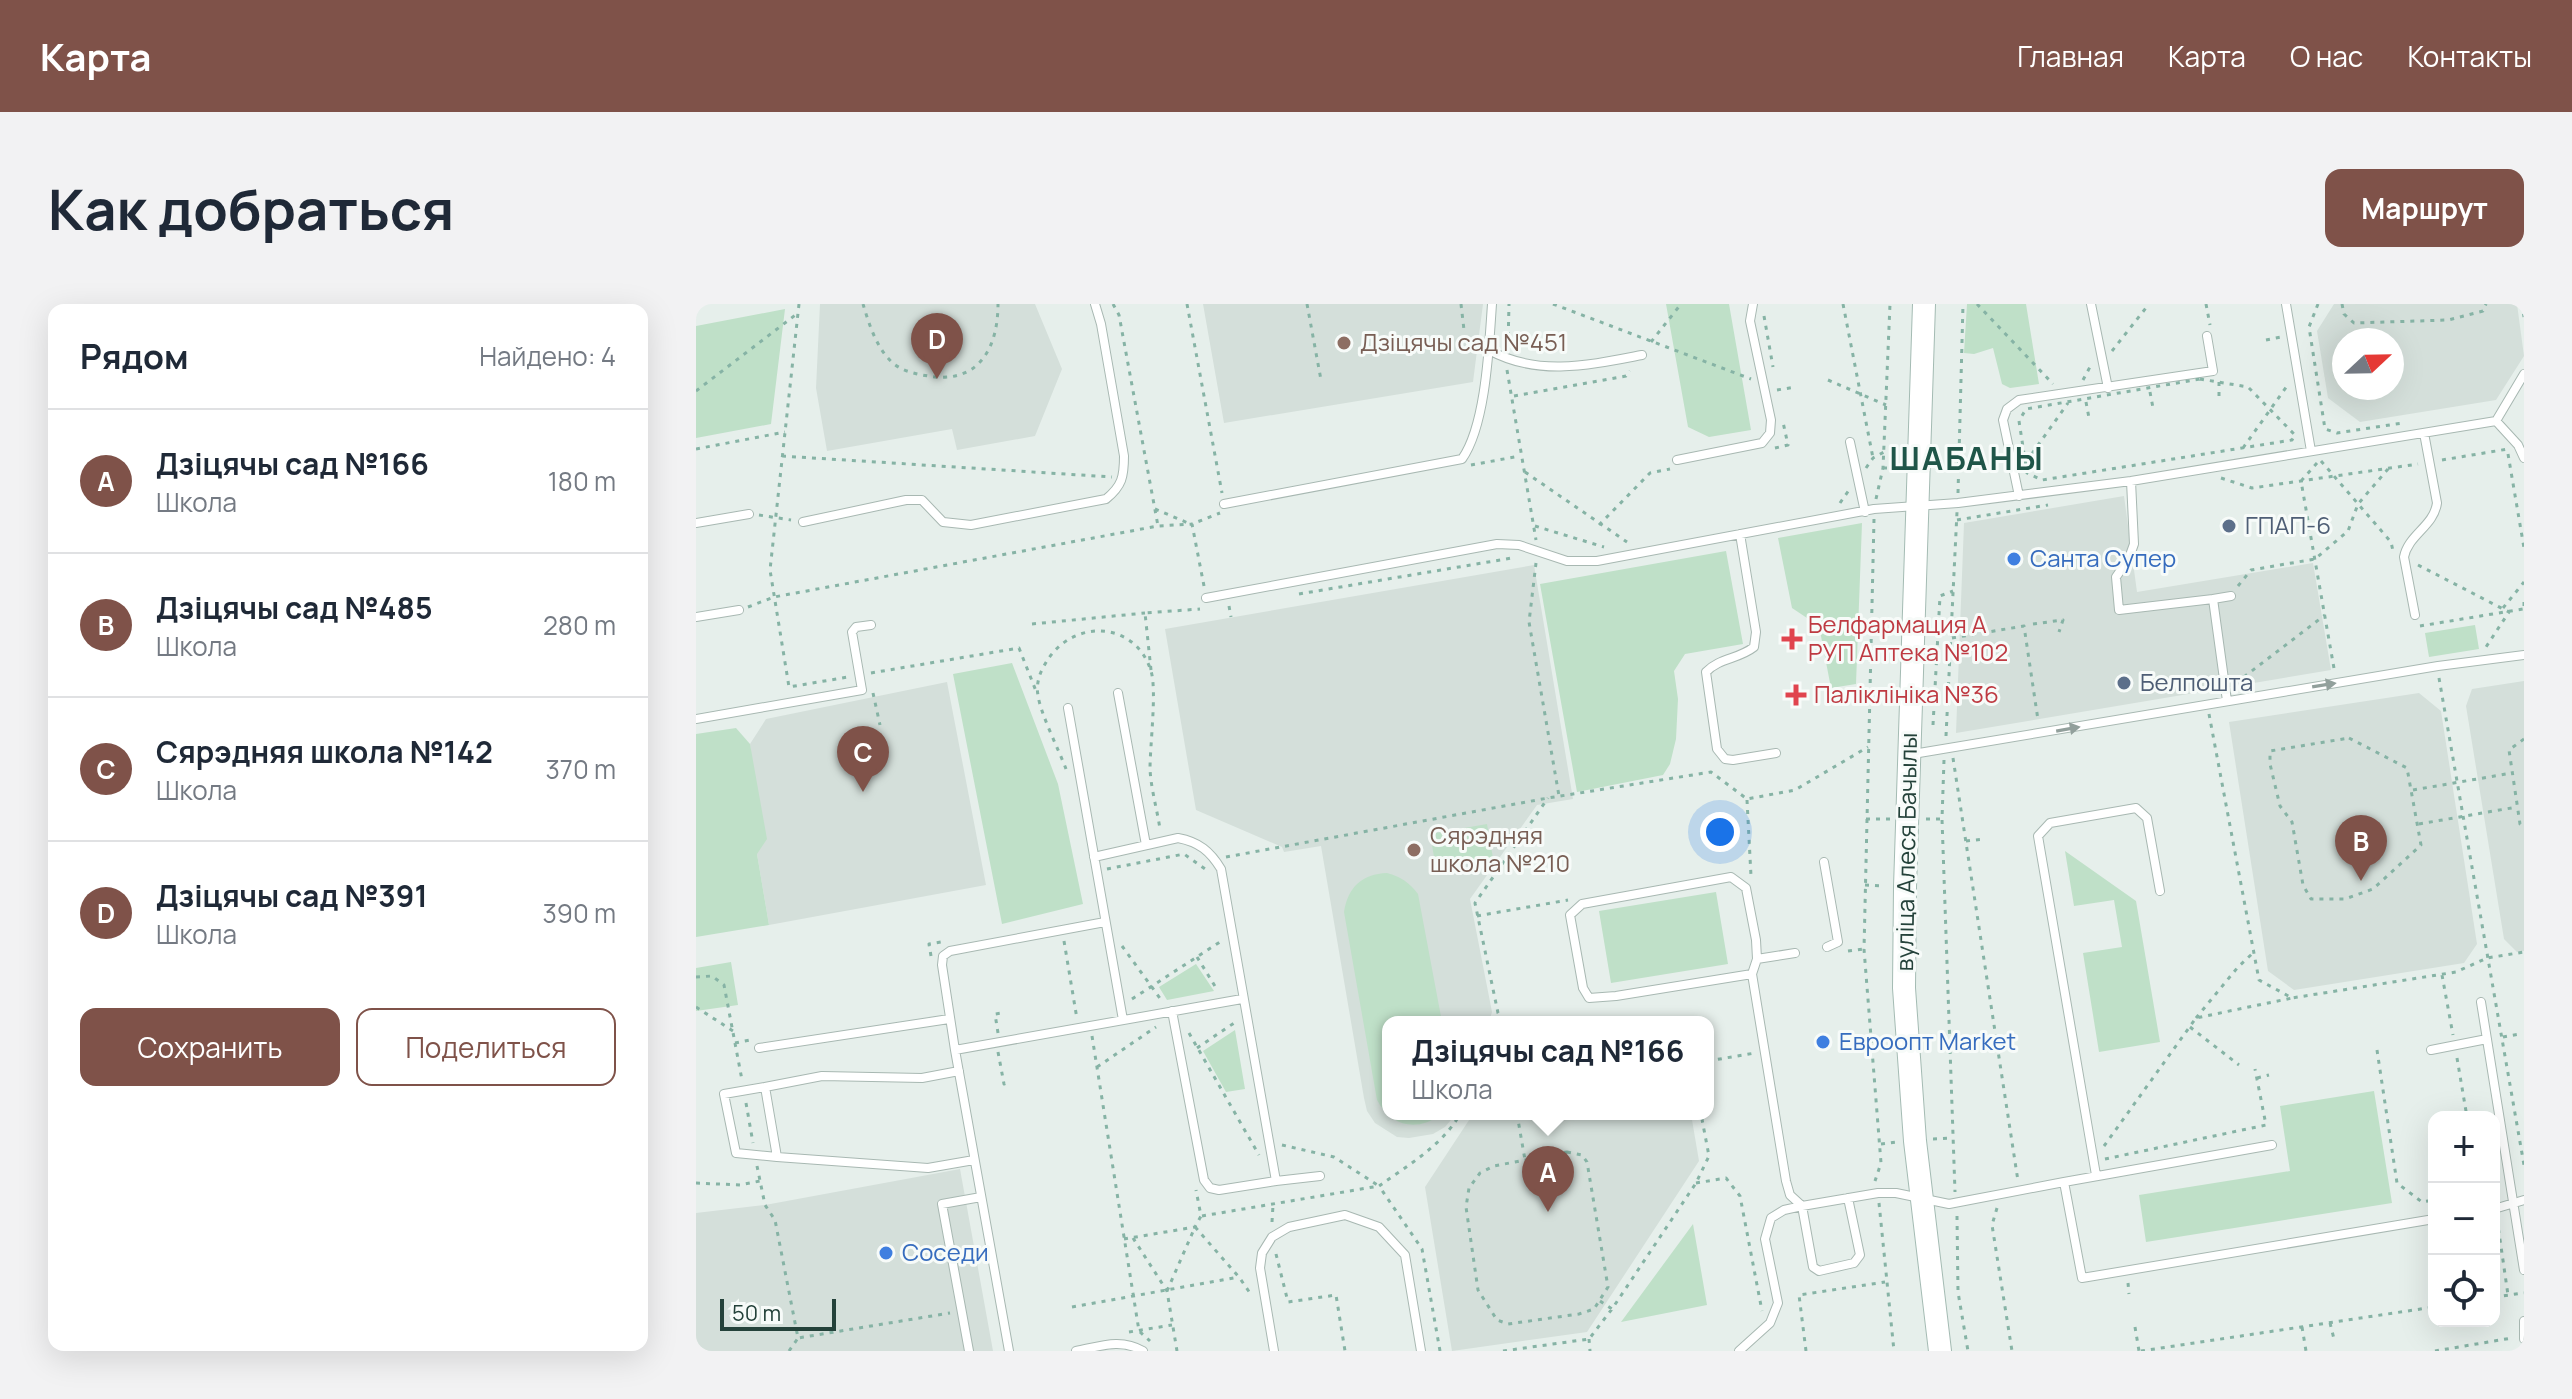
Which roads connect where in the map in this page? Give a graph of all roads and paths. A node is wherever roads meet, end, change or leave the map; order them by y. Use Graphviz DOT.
graph roads {
  1 [pos="799,304"];
  2 [pos="863,304"];
  3 [pos="998,304"];
  4 [pos="1095,304"];
  5 [pos="1113,304"];
  6 [pos="1187,304"];
  7 [pos="1307,304"];
  8 [pos="1461,304"];
  9 [pos="1492,304"];
  10 [pos="1509,304"];
  11 [pos="1553,304"];
  12 [pos="1753,304"];
  13 [pos="1843,304"];
  14 [pos="1890,304"];
  15 [pos="1924,304"];
  16 [pos="1963,304"];
  17 [pos="1977,304"];
  18 [pos="2091,304"];
  19 [pos="2149,304"];
  20 [pos="2206,304"];
  21 [pos="2286,304"];
  22 [pos="2318,304"];
  23 [pos="2342,304"];
  24 [pos="2486,304"];
  25 [pos="2522,304"];
  26 [pos="1763,309"];
  27 [pos="798,313"];
  28 [pos="2524,317"];
  29 [pos="1464,330"];
  30 [pos="2207,336"];
  31 [pos="2285,336"];
  32 [pos="2266,340"];
  33 [pos="1489,350"];
  34 [pos="1642,355"];
  35 [pos="2099,359"];
  36 [pos="1507,360"];
  37 [pos="2524,374"];
  38 [pos="1321,380"];
  39 [pos="1828,380"];
  40 [pos="2292,380"];
  41 [pos="2219,382"];
  42 [pos="1764,384"];
  43 [pos="1796,387"];
  44 [pos="2108,388"];
  45 [pos="2149,388"];
  46 [pos="696,391"];
  47 [pos="1863,394"];
  48 [pos="2069,396"];
  49 [pos="2219,398"];
  50 [pos="2085,399"];
  51 [pos="1886,405"];
  52 [pos="2153,408"];
  53 [pos="2270,410"];
  54 [pos="1782,418"];
  55 [pos="2089,418"];
  56 [pos="2496,421"];
  57 [pos="2409,422"];
  58 [pos="785,432"];
  59 [pos="2424,433"];
  60 [pos="2295,435"];
  61 [pos="1850,442"];
  62 [pos="1772,448"];
  63 [pos="2243,448"];
  64 [pos="696,449"];
  65 [pos="2309,451"];
  66 [pos="782,456"];
  67 [pos="1520,456"];
  68 [pos="1873,458"];
  69 [pos="2524,458"];
  70 [pos="2429,462"];
  71 [pos="2026,463"];
  72 [pos="1678,464"];
  73 [pos="1458,468"];
  74 [pos="2388,469"];
  75 [pos="1525,472"];
  76 [pos="1124,477"];
  77 [pos="2216,477"];
  78 [pos="2334,477"];
  79 [pos="2131,481"];
  80 [pos="2301,481"];
  81 [pos="1877,496"];
  82 [pos="2019,496"];
  83 [pos="1863,499"];
  84 [pos="1840,503"];
  85 [pos="1958,503"];
  86 [pos="2060,503"];
  87 [pos="1224,504"];
  88 [pos="2358,504"];
  89 [pos="1917,507"];
  90 [pos="1155,509"];
  91 [pos="1870,511"];
  92 [pos="749,514"];
  93 [pos="775,518"];
  94 [pos="1957,520"];
  95 [pos="803,522"];
  96 [pos="696,523"];
  97 [pos="1192,524"];
  98 [pos="1599,525"];
  99 [pos="1158,526"];
  100 [pos="1535,526"];
  101 [pos="1740,534"];
  102 [pos="2391,542"];
  103 [pos="2524,548"];
  104 [pos="1536,553"];
  105 [pos="2399,557"];
  106 [pos="2315,559"];
  107 [pos="2524,582"];
  108 [pos="1953,591"];
  109 [pos="1288,596"];
  110 [pos="2231,596"];
  111 [pos="774,597"];
  112 [pos="1206,598"];
  113 [pos="2213,599"];
  114 [pos="2524,602"];
  115 [pos="2503,608"];
  116 [pos="1208,609"];
  117 [pos="739,610"];
  118 [pos="2523,610"];
  119 [pos="2509,612"];
  120 [pos="1145,613"];
  121 [pos="2325,615"];
  122 [pos="2415,615"];
  123 [pos="696,617"];
  124 [pos="1231,617"];
  125 [pos="1032,624"];
  126 [pos="2033,624"];
  127 [pos="871,625"];
  128 [pos="2407,628"];
  129 [pos="2059,632"];
  130 [pos="1952,638"];
  131 [pos="2485,650"];
  132 [pos="2524,655"];
  133 [pos="869,673"];
  134 [pos="1152,673"];
  135 [pos="2335,674"];
  136 [pos="859,675"];
  137 [pos="2440,678"];
  138 [pos="2227,690"];
  139 [pos="1118,693"];
  140 [pos="1037,695"];
  141 [pos="2227,701"];
  142 [pos="1068,708"];
  143 [pos="2209,714"];
  144 [pos="696,719"];
  145 [pos="2038,720"];
  146 [pos="880,725"];
  147 [pos="1933,725"];
  148 [pos="2524,739"];
  149 [pos="1868,747"];
  150 [pos="1945,749"];
  151 [pos="1776,753"];
  152 [pos="1909,755"];
  153 [pos="1944,760"];
  154 [pos="2512,773"];
  155 [pos="1070,779"];
  156 [pos="2459,783"];
  157 [pos="2412,790"];
  158 [pos="1559,796"];
  159 [pos="1548,798"];
  160 [pos="1747,799"];
  161 [pos="2517,807"];
  162 [pos="2464,816"];
  163 [pos="2418,824"];
  164 [pos="2524,826"];
  165 [pos="1162,836"];
  166 [pos="1985,839"];
  167 [pos="1966,841"];
  168 [pos="1146,845"];
  169 [pos="1094,857"];
  170 [pos="1227,858"];
  171 [pos="1824,862"];
  172 [pos="1106,869"];
  173 [pos="1212,875"];
  174 [pos="1752,883"];
  175 [pos="2160,891"];
  176 [pos="1105,922"];
  177 [pos="1221,927"];
  178 [pos="1074,939"];
  179 [pos="1223,940"];
  180 [pos="944,941"];
  181 [pos="1827,947"];
  182 [pos="2254,952"];
  183 [pos="2524,952"];
  184 [pos="1225,953"];
  185 [pos="1795,953"];
  186 [pos="931,957"];
  187 [pos="1122,957"];
  188 [pos="1197,957"];
  189 [pos="2487,958"];
  190 [pos="1757,959"];
  191 [pos="1752,974"];
  192 [pos="696,977"];
  193 [pos="1151,986"];
  194 [pos="1219,994"];
  195 [pos="2292,998"];
  196 [pos="1242,999"];
  197 [pos="2481,1002"];
  198 [pos="1163,1004"];
  199 [pos="696,1007"];
  200 [pos="1133,1009"];
  201 [pos="1235,1009"];
  202 [pos="1172,1011"];
  203 [pos="1002,1013"];
  204 [pos="1498,1013"];
  205 [pos="1497,1016"];
  206 [pos="1500,1016"];
  207 [pos="1088,1017"];
  208 [pos="2196,1018"];
  209 [pos="949,1019"];
  210 [pos="1123,1020"];
  211 [pos="1148,1026"];
  212 [pos="2190,1027"];
  213 [pos="1186,1029"];
  214 [pos="733,1031"];
  215 [pos="998,1033"];
  216 [pos="2520,1034"];
  217 [pos="1092,1036"];
  218 [pos="2503,1037"];
  219 [pos="2487,1039"];
  220 [pos="759,1048"];
  221 [pos="1197,1048"];
  222 [pos="955,1050"];
  223 [pos="2377,1050"];
  224 [pos="2431,1050"];
  225 [pos="1763,1051"];
  226 [pos="998,1052"];
  227 [pos="1714,1060"];
  228 [pos="2239,1065"];
  229 [pos="1097,1067"];
  230 [pos="2255,1069"];
  231 [pos="959,1071"];
  232 [pos="2269,1075"];
  233 [pos="2257,1078"];
  234 [pos="1011,1082"];
  235 [pos="765,1087"];
  236 [pos="743,1090"];
  237 [pos="1457,1120"];
  238 [pos="1518,1120"];
  239 [pos="1702,1120"];
  240 [pos="1258,1143"];
  241 [pos="1276,1144"];
  242 [pos="2272,1145"];
  243 [pos="755,1157"];
  244 [pos="777,1157"];
  245 [pos="974,1160"];
  246 [pos="1525,1160"];
  247 [pos="2094,1161"];
  248 [pos="2524,1165"];
  249 [pos="2096,1175"];
  250 [pos="1320,1176"];
  251 [pos="760,1181"];
  252 [pos="1276,1181"];
  253 [pos="2064,1182"];
  254 [pos="696,1183"];
  255 [pos="1696,1183"];
  256 [pos="2018,1185"];
  257 [pos="1195,1186"];
  258 [pos="1379,1186"];
  259 [pos="1878,1193"];
  260 [pos="1997,1196"];
  261 [pos="981,1197"];
  262 [pos="1848,1198"];
  263 [pos="1921,1199"];
  264 [pos="2524,1200"];
  265 [pos="2428,1201"];
  266 [pos="1956,1203"];
  267 [pos="1273,1205"];
  268 [pos="2514,1205"];
  269 [pos="1802,1206"];
  270 [pos="2500,1210"];
  271 [pos="1201,1216"];
  272 [pos="2428,1220"];
  273 [pos="1195,1227"];
  274 [pos="1133,1237"];
  275 [pos="1272,1237"];
  276 [pos="1124,1239"];
  277 [pos="2500,1244"];
  278 [pos="2524,1270"];
  279 [pos="1239,1277"];
  280 [pos="2127,1279"];
  281 [pos="1885,1282"];
  282 [pos="1167,1291"];
  283 [pos="2524,1293"];
  284 [pos="2129,1294"];
  285 [pos="2508,1295"];
  286 [pos="2500,1296"];
  287 [pos="1133,1297"];
  288 [pos="1254,1301"];
  289 [pos="1600,1301"];
  290 [pos="1072,1307"];
  291 [pos="2428,1308"];
  292 [pos="1612,1309"];
  293 [pos="962,1311"];
  294 [pos="1762,1312"];
  295 [pos="2524,1321"];
  296 [pos="2330,1323"];
  297 [pos="2135,1327"];
  298 [pos="2302,1327"];
  299 [pos="1139,1331"];
  300 [pos="798,1338"];
  301 [pos="2524,1338"];
  302 [pos="1589,1339"];
  303 [pos="2334,1339"];
  304 [pos="2486,1342"];
  305 [pos="789,1351"];
  306 [pos="969,1351"];
  307 [pos="1009,1351"];
  308 [pos="1076,1351"];
  309 [pos="1143,1351"];
  310 [pos="1177,1351"];
  311 [pos="1274,1351"];
  312 [pos="1345,1351"];
  313 [pos="1421,1351"];
  314 [pos="1440,1351"];
  315 [pos="1503,1351"];
  316 [pos="1590,1351"];
  317 [pos="1739,1351"];
  318 [pos="1806,1351"];
  319 [pos="1894,1351"];
  320 [pos="1940,1351"];
  321 [pos="1968,1351"];
  322 [pos="2012,1351"];
  323 [pos="2140,1351"];
  324 [pos="2306,1351"];
  325 [pos="2435,1351"];
  326 [pos="2488,1351"];
  1 -- 27 [label="path"];
  2 -- 3 [label="path"];
  4 -- 76 [label="lane"];
  5 -- 90 [label="path"];
  6 -- 87 [label="path"];
  7 -- 38 [label="path"];
  8 -- 29 [label="path"];
  9 -- 33 [label="lane"];
  10 -- 36 [label="path"];
  11 -- 42 [label="path"];
  12 -- 42 [label="lane"];
  13 -- 47 [label="path"];
  14 -- 51 [label="path"];
  15 -- 89 [label="street, вуліца Алеся Бачылы"];
  16 -- 85 [label="path"];
  17 -- 48 [label="path"];
  18 -- 35 [label="lane"];
  19 -- 35 [label="path"];
  20 -- 30 [label="path"];
  21 -- 65 [label="lane"];
  22 -- 57 [label="path"];
  23 -- 24 [label="path"];
  25 -- 28 [label="path"];
  26 -- 43 [label="path"];
  27 -- 46 [label="path"];
  27 -- 58 [label="path"];
  30 -- 44 [label="lane"];
  31 -- 32 [label="path"];
  33 -- 36 [label="lane"];
  33 -- 87 [label="lane"];
  34 -- 36 [label="lane"];
  35 -- 44 [label="lane"];
  35 -- 48 [label="path"];
  36 -- 67 [label="path"];
  37 -- 56 [label="lane"];
  39 -- 47 [label="path"];
  40 -- 53 [label="path"];
  41 -- 45 [label="path"];
  41 -- 49 [label="path"];
  41 -- 53 [label="path"];
  42 -- 72 [label="lane"];
  44 -- 48 [label="lane"];
  45 -- 50 [label="path"];
  45 -- 52 [label="path"];
  47 -- 51 [label="path"];
  47 -- 68 [label="path"];
  48 -- 50 [label="path"];
  48 -- 71 [label="path"];
  48 -- 71 [label="path"];
  48 -- 82 [label="lane"];
  50 -- 55 [label="path"];
  51 -- 81 [label="path"];
  53 -- 60 [label="path"];
  53 -- 63 [label="path"];
  54 -- 62 [label="path"];
  56 -- 59 [label="lane"];
  56 -- 69 [label="lane"];
  58 -- 64 [label="path"];
  58 -- 66 [label="path"];
  59 -- 65 [label="lane"];
  59 -- 70 [label="lane"];
  60 -- 63 [label="path"];
  60 -- 65 [label="path"];
  61 -- 83 [label="lane"];
  63 -- 71 [label="path"];
  65 -- 78 [label="path"];
  65 -- 79 [label="lane"];
  66 -- 76 [label="path"];
  66 -- 93 [label="path"];
  67 -- 73 [label="path"];
  67 -- 75 [label="path"];
  70 -- 74 [label="path"];
  70 -- 103 [label="path"];
  70 -- 105 [label="lane"];
  72 -- 98 [label="path"];
  74 -- 78 [label="path"];
  74 -- 88 [label="path"];
  75 -- 98 [label="path"];
  75 -- 100 [label="path"];
  76 -- 95 [label="lane"];
  77 -- 80 [label="path"];
  78 -- 80 [label="path"];
  78 -- 88 [label="path"];
  79 -- 82 [label="lane"];
  79 -- 113 [label="lane"];
  80 -- 106 [label="path"];
  81 -- 83 [label="path"];
  81 -- 91 [label="path"];
  82 -- 85 [label="lane"];
  83 -- 84 [label="path"];
  83 -- 91 [label="lane"];
  85 -- 89 [label="lane"];
  85 -- 94 [label="path"];
  86 -- 94 [label="path"];
  87 -- 97 [label="path"];
  88 -- 102 [label="path"];
  88 -- 106 [label="path"];
  89 -- 91 [label="lane"];
  89 -- 152 [label="street, вуліца Алеся Бачылы"];
  90 -- 97 [label="path"];
  90 -- 99 [label="path"];
  91 -- 101 [label="lane"];
  91 -- 149 [label="path"];
  92 -- 93 [label="path"];
  92 -- 96 [label="lane"];
  93 -- 95 [label="path"];
  93 -- 111 [label="path"];
  94 -- 108 [label="path"];
  97 -- 99 [label="path"];
  97 -- 112 [label="path"];
  98 -- 100 [label="path"];
  99 -- 111 [label="path"];
  100 -- 104 [label="path"];
  101 -- 104 [label="lane"];
  101 -- 151 [label="lane"];
  102 -- 105 [label="path"];
  102 -- 105 [label="path"];
  104 -- 109 [label="path"];
  104 -- 112 [label="lane"];
  104 -- 158 [label="path"];
  105 -- 115 [label="path"];
  105 -- 122 [label="lane"];
  106 -- 110 [label="path"];
  106 -- 121 [label="path"];
  107 -- 115 [label="path"];
  108 -- 130 [label="path"];
  108 -- 147 [label="path"];
  110 -- 113 [label="lane"];
  111 -- 117 [label="path"];
  111 -- 136 [label="path"];
  112 -- 116 [label="path"];
  113 -- 138 [label="lane"];
  114 -- 118 [label="path"];
  115 -- 119 [label="path"];
  116 -- 120 [label="path"];
  116 -- 124 [label="path"];
  117 -- 123 [label="lane"];
  118 -- 119 [label="path"];
  119 -- 128 [label="path"];
  119 -- 131 [label="path"];
  120 -- 125 [label="path"];
  120 -- 134 [label="path"];
  121 -- 135 [label="path"];
  121 -- 138 [label="path"];
  126 -- 129 [label="path"];
  127 -- 136 [label="lane"];
  130 -- 145 [label="path"];
  130 -- 150 [label="path"];
  141 -- 132 [label="lane, one-way"];
  133 -- 136 [label="path"];
  133 -- 140 [label="path"];
  133 -- 146 [label="path"];
  134 -- 140 [label="path"];
  134 -- 165 [label="path"];
  136 -- 144 [label="lane"];
  137 -- 156 [label="path"];
  138 -- 141 [label="lane"];
  139 -- 168 [label="lane"];
  140 -- 155 [label="path"];
  150 -- 141 [label="lane, one-way"];
  142 -- 169 [label="lane"];
  143 -- 182 [label="path"];
  148 -- 154 [label="path"];
  149 -- 160 [label="path"];
  149 -- 259 [label="path"];
  150 -- 152 [label="lane"];
  150 -- 153 [label="path"];
  152 -- 263 [label="street, вуліца Алеся Бачылы"];
  153 -- 167 [label="path"];
  153 -- 266 [label="path"];
  154 -- 156 [label="path"];
  154 -- 161 [label="path"];
  156 -- 157 [label="path"];
  156 -- 162 [label="path"];
  157 -- 163 [label="path"];
  157 -- 163 [label="path"];
  158 -- 159 [label="path"];
  158 -- 160 [label="path"];
  159 -- 170 [label="path"];
  159 -- 204 [label="path"];
  160 -- 174 [label="path"];
  161 -- 162 [label="path"];
  161 -- 164 [label="path"];
  162 -- 163 [label="path"];
  162 -- 189 [label="path"];
  166 -- 167 [label="path"];
  167 -- 256 [label="path"];
  168 -- 169 [label="lane"];
  168 -- 196 [label="lane"];
  169 -- 176 [label="lane"];
  171 -- 181 [label="lane"];
  172 -- 173 [label="path"];
  175 -- 247 [label="lane"];
  176 -- 209 [label="lane"];
  176 -- 210 [label="lane"];
  177 -- 179 [label="path"];
  178 -- 207 [label="path"];
  179 -- 184 [label="path"];
  179 -- 188 [label="path"];
  180 -- 186 [label="path"];
  182 -- 195 [label="path"];
  182 -- 208 [label="path"];
  183 -- 189 [label="path"];
  185 -- 190 [label="lane"];
  187 -- 193 [label="path"];
  188 -- 193 [label="path"];
  188 -- 194 [label="path"];
  189 -- 195 [label="path"];
  189 -- 218 [label="path"];
  190 -- 191 [label="lane"];
  190 -- 191 [label="lane"];
  191 -- 225 [label="lane"];
  192 -- 214 [label="path"];
  193 -- 198 [label="path"];
  193 -- 200 [label="path"];
  195 -- 208 [label="path"];
  196 -- 202 [label="lane"];
  196 -- 252 [label="lane"];
  197 -- 219 [label="lane"];
  199 -- 214 [label="path"];
  201 -- 221 [label="path"];
  202 -- 210 [label="lane"];
  202 -- 252 [label="lane"];
  203 -- 215 [label="path"];
  204 -- 205 [label="path"];
  204 -- 206 [label="path"];
  208 -- 212 [label="path"];
  209 -- 220 [label="lane"];
  209 -- 222 [label="lane"];
  210 -- 222 [label="lane"];
  211 -- 229 [label="path"];
  212 -- 228 [label="path"];
  212 -- 247 [label="path"];
  213 -- 221 [label="path"];
  214 -- 236 [label="path"];
  216 -- 218 [label="path"];
  217 -- 229 [label="path"];
  218 -- 219 [label="path"];
  218 -- 248 [label="path"];
  219 -- 224 [label="lane"];
  219 -- 268 [label="lane"];
  221 -- 240 [label="path"];
  222 -- 231 [label="lane"];
  223 -- 265 [label="path"];
  225 -- 227 [label="path"];
  225 -- 269 [label="lane"];
  226 -- 234 [label="path"];
  229 -- 276 [label="path"];
  230 -- 233 [label="path"];
  231 -- 235 [label="lane"];
  231 -- 245 [label="lane"];
  232 -- 233 [label="path"];
  233 -- 247 [label="path"];
  235 -- 236 [label="lane"];
  235 -- 244 [label="lane"];
  236 -- 243 [label="path"];
  236 -- 243 [label="lane"];
  237 -- 258 [label="path"];
  238 -- 246 [label="path"];
  239 -- 255 [label="path"];
  241 -- 258 [label="path"];
  242 -- 249 [label="lane"];
  243 -- 244 [label="lane"];
  243 -- 251 [label="path"];
  244 -- 245 [label="lane"];
  245 -- 261 [label="lane"];
  246 -- 289 [label="path"];
  246 -- 289 [label="path"];
  247 -- 249 [label="lane"];
  249 -- 253 [label="lane"];
  250 -- 252 [label="lane"];
  251 -- 254 [label="path"];
  251 -- 300 [label="path"];
  253 -- 260 [label="lane"];
  253 -- 272 [label="lane"];
  255 -- 292 [label="path"];
  255 -- 294 [label="path"];
  257 -- 271 [label="path"];
  258 -- 267 [label="path"];
  258 -- 314 [label="path"];
  259 -- 262 [label="lane"];
  259 -- 263 [label="lane"];
  259 -- 281 [label="path"];
  260 -- 266 [label="lane"];
  260 -- 322 [label="path"];
  261 -- 293 [label="lane"];
  261 -- 307 [label="lane"];
  262 -- 269 [label="lane"];
  262 -- 269 [label="lane"];
  263 -- 266 [label="lane"];
  263 -- 320 [label="street, вуліца Алеся Бачылы"];
  264 -- 268 [label="lane"];
  266 -- 321 [label="path"];
  267 -- 271 [label="path"];
  267 -- 275 [label="path"];
  268 -- 270 [label="lane"];
  268 -- 278 [label="lane"];
  269 -- 317 [label="lane"];
  271 -- 273 [label="path"];
  273 -- 274 [label="path"];
  273 -- 279 [label="path"];
  273 -- 282 [label="path"];
  274 -- 276 [label="path"];
  274 -- 282 [label="path"];
  275 -- 311 [label="lane"];
  275 -- 312 [label="path"];
  275 -- 313 [label="lane"];
  276 -- 287 [label="path"];
  277 -- 285 [label="path"];
  279 -- 282 [label="path"];
  279 -- 288 [label="path"];
  280 -- 284 [label="path"];
  281 -- 318 [label="path"];
  281 -- 319 [label="path"];
  282 -- 287 [label="path"];
  282 -- 310 [label="path"];
  283 -- 285 [label="path"];
  285 -- 286 [label="path"];
  287 -- 290 [label="path"];
  287 -- 299 [label="path"];
  289 -- 292 [label="path"];
  291 -- 296 [label="path"];
  292 -- 302 [label="path"];
  293 -- 300 [label="path"];
  293 -- 306 [label="lane"];
  295 -- 301 [label="lane"];
  296 -- 298 [label="path"];
  296 -- 303 [label="path"];
  297 -- 323 [label="path"];
  298 -- 323 [label="path"];
  298 -- 324 [label="path"];
  300 -- 305 [label="path"];
  301 -- 304 [label="path"];
  302 -- 315 [label="path"];
  302 -- 316 [label="path"];
  304 -- 325 [label="path"];
  304 -- 326 [label="path"];
  308 -- 309 [label="lane"];
}
